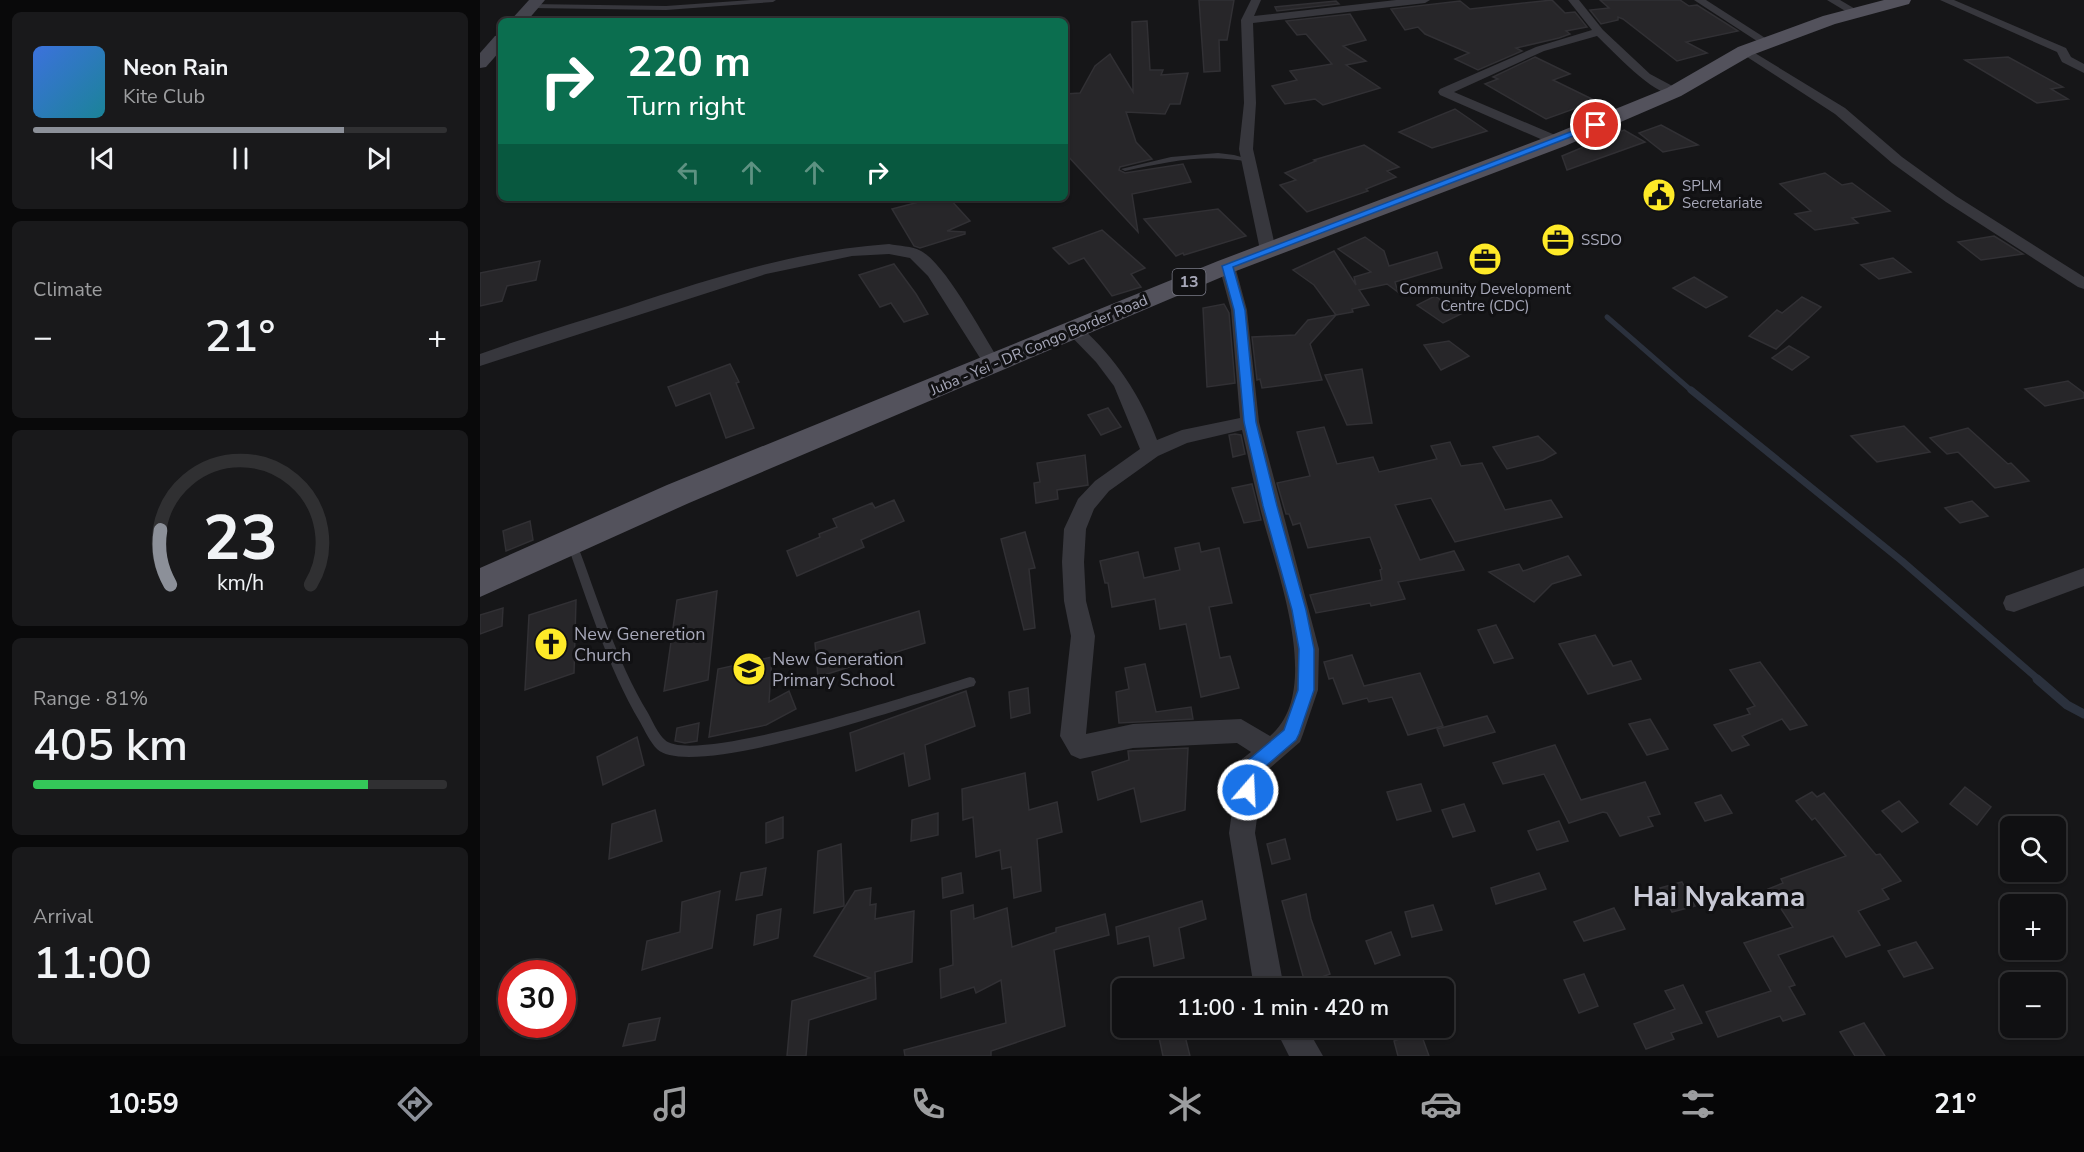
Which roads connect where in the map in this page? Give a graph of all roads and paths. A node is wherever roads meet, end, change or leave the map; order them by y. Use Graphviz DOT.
graph roads {
  1 [pos="773,0"];
  2 [pos="1256,0"];
  3 [pos="1425,0"];
  4 [pos="1573,0"];
  5 [pos="1699,0"];
  6 [pos="1832,0"];
  7 [pos="1903,0"];
  8 [pos="1945,0"];
  9 [pos="534,3"];
  10 [pos="1856,13"];
  11 [pos="521,18"];
  12 [pos="1247,20"];
  13 [pos="1599,32"];
  14 [pos="498,43"];
  15 [pos="1756,47"];
  16 [pos="480,63"];
  17 [pos="2084,69"];
  18 [pos="1674,92"];
  19 [pos="1557,141"];
  20 [pos="1249,160"];
  21 [pos="1125,169"];
  22 [pos="1268,250"];
  23 [pos="1227,266"];
  24 [pos="2084,284"];
  25 [pos="1074,330"];
  26 [pos="480,360"];
  27 [pos="993,365"];
  28 [pos="1250,422"];
  29 [pos="1151,451"];
  30 [pos="571,541"];
  31 [pos="2084,577"];
  32 [pos="480,583"];
  33 [pos="2014,603"];
  34 [pos="970,682"];
  35 [pos="1271,752"];
  36 [pos="1267,978"];
  37 [pos="1296,1038"];
  38 [pos="1307,1056"];
  1 -- 9 [label="lane"];
  2 -- 12 [label="street"];
  3 -- 12 [label="street"];
  4 -- 13 [label="street"];
  5 -- 15 [label="street"];
  6 -- 10 [label="street"];
  7 -- 10 [label="main road, Juba - Yei - DR Congo Border Road / 13"];
  8 -- 17 [label="street"];
  9 -- 11 [label="street"];
  10 -- 15 [label="main road, Juba - Yei - DR Congo Border Road / 13"];
  12 -- 20 [label="street"];
  13 -- 18 [label="street"];
  13 -- 19 [label="street"];
  14 -- 16 [label="street"];
  15 -- 18 [label="main road, Juba - Yei - DR Congo Border Road / 13"];
  15 -- 24 [label="street"];
  18 -- 19 [label="main road, Juba - Yei - DR Congo Border Road / 13"];
  19 -- 22 [label="main road, Juba - Yei - DR Congo Border Road / 13"];
  20 -- 21 [label="lane"];
  20 -- 22 [label="street"];
  22 -- 23 [label="main road, Juba - Yei - DR Congo Border Road / 13"];
  23 -- 25 [label="main road, Juba - Yei - DR Congo Border Road / 13"];
  23 -- 28 [label="street"];
  25 -- 27 [label="main road, Juba - Yei - DR Congo Border Road / 13"];
  25 -- 29 [label="street"];
  26 -- 27 [label="street"];
  27 -- 30 [label="main road, Juba - Yei - DR Congo Border Road / 13"];
  28 -- 29 [label="street"];
  28 -- 35 [label="street"];
  29 -- 35 [label="street"];
  30 -- 32 [label="main road, Juba - Yei - DR Congo Border Road / 13"];
  30 -- 34 [label="lane"];
  31 -- 33 [label="street"];
  35 -- 36 [label="street"];
  37 -- 38 [label="street"];
}
